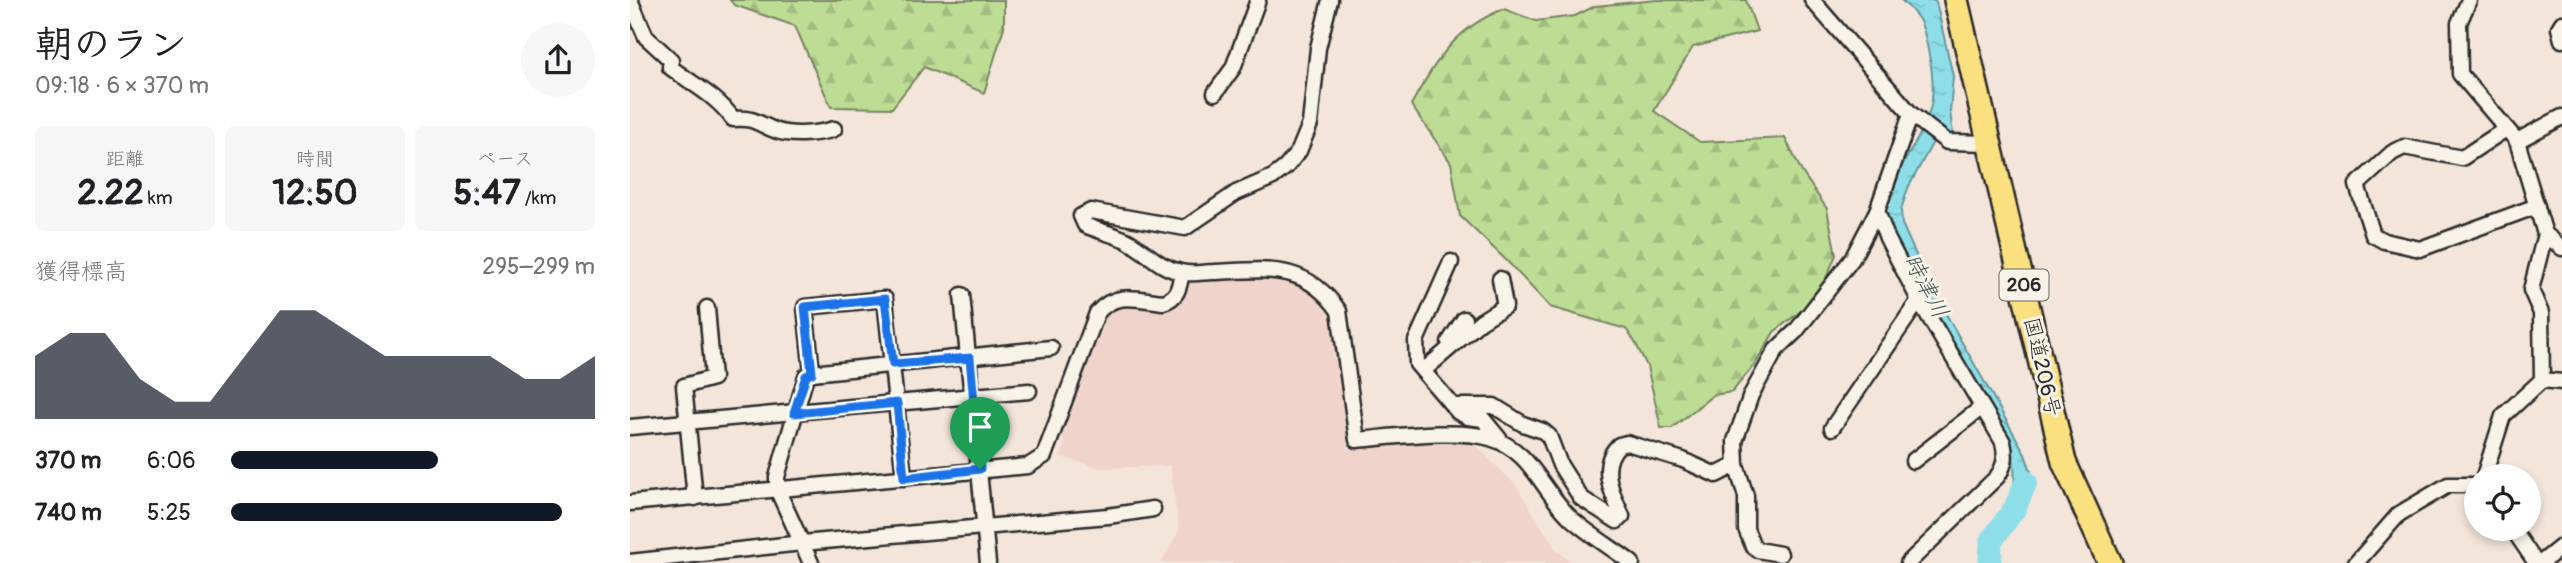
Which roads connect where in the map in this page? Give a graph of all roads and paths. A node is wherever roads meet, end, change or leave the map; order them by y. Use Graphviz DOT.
graph roads {
  1 [pos="630,0"];
  2 [pos="1258,0"];
  3 [pos="1331,0"];
  4 [pos="1812,0"];
  5 [pos="1956,0"];
  6 [pos="2469,0"];
  7 [pos="2562,23"];
  8 [pos="2562,40"];
  9 [pos="1216,93"];
  10 [pos="1912,114"];
  11 [pos="2562,117"];
  12 [pos="834,129"];
  13 [pos="2506,129"];
  14 [pos="2516,141"];
  15 [pos="1990,143"];
  16 [pos="2537,206"];
  17 [pos="1877,211"];
  18 [pos="2545,234"];
  19 [pos="2562,248"];
  20 [pos="1451,262"];
  21 [pos="1182,273"];
  22 [pos="1500,279"];
  23 [pos="962,295"];
  24 [pos="1919,300"];
  25 [pos="707,308"];
  26 [pos="1464,319"];
  27 [pos="1051,348"];
  28 [pos="1444,352"];
  29 [pos="970,358"];
  30 [pos="893,364"];
  31 [pos="1423,371"];
  32 [pos="812,373"];
  33 [pos="2542,380"];
  34 [pos="2562,382"];
  35 [pos="1029,391"];
  36 [pos="972,395"];
  37 [pos="897,403"];
  38 [pos="1453,406"];
  39 [pos="1981,408"];
  40 [pos="794,413"];
  41 [pos="688,423"];
  42 [pos="630,427"];
  43 [pos="1832,429"];
  44 [pos="1502,443"];
  45 [pos="1913,461"];
  46 [pos="2488,464"];
  47 [pos="1736,465"];
  48 [pos="980,469"];
  49 [pos="904,478"];
  50 [pos="2464,485"];
  51 [pos="777,489"];
  52 [pos="695,498"];
  53 [pos="630,503"];
  54 [pos="1153,509"];
  55 [pos="984,527"];
  56 [pos="2522,541"];
  57 [pos="802,543"];
  58 [pos="2562,546"];
  59 [pos="1780,554"];
  60 [pos="630,562"];
  61 [pos="811,563"];
  62 [pos="988,563"];
  63 [pos="1632,563"];
  64 [pos="1908,563"];
  65 [pos="2110,563"];
  66 [pos="2356,563"];
  67 [pos="2539,563"];
  1 -- 12 [label="street"];
  2 -- 9 [label="street"];
  3 -- 21 [label="street"];
  4 -- 10 [label="street"];
  5 -- 15 [label="highway, 国道206号 / 206"];
  6 -- 13 [label="street"];
  7 -- 8 [label="street"];
  10 -- 15 [label="street"];
  10 -- 17 [label="street"];
  11 -- 14 [label="street"];
  13 -- 14 [label="street"];
  13 -- 16 [label="street"];
  14 -- 16 [label="street"];
  15 -- 65 [label="highway, 国道206号 / 206"];
  16 -- 18 [label="street"];
  17 -- 24 [label="street"];
  17 -- 47 [label="street"];
  18 -- 19 [label="street"];
  18 -- 33 [label="street"];
  20 -- 31 [label="street"];
  21 -- 44 [label="street"];
  21 -- 48 [label="street"];
  22 -- 28 [label="street"];
  23 -- 29 [label="street"];
  24 -- 39 [label="street"];
  24 -- 43 [label="street"];
  25 -- 41 [label="street"];
  26 -- 28 [label="street"];
  27 -- 29 [label="street"];
  28 -- 31 [label="street"];
  29 -- 30 [label="street"];
  29 -- 36 [label="street"];
  30 -- 32 [label="street"];
  30 -- 32 [label="street"];
  30 -- 37 [label="street"];
  31 -- 38 [label="street"];
  32 -- 40 [label="street"];
  33 -- 34 [label="street"];
  33 -- 46 [label="street"];
  35 -- 36 [label="street"];
  36 -- 37 [label="street"];
  36 -- 48 [label="street"];
  37 -- 40 [label="street"];
  37 -- 49 [label="street"];
  38 -- 44 [label="street"];
  38 -- 47 [label="street"];
  39 -- 45 [label="street"];
  39 -- 64 [label="street"];
  40 -- 41 [label="street"];
  40 -- 51 [label="street"];
  41 -- 42 [label="street"];
  41 -- 52 [label="street"];
  44 -- 63 [label="street"];
  47 -- 59 [label="street"];
  48 -- 49 [label="street"];
  48 -- 55 [label="street"];
  49 -- 51 [label="street"];
  50 -- 66 [label="street"];
  51 -- 52 [label="street"];
  51 -- 57 [label="street"];
  52 -- 53 [label="street"];
  54 -- 55 [label="street"];
  55 -- 57 [label="street"];
  55 -- 62 [label="street"];
  56 -- 67 [label="street"];
  57 -- 60 [label="street"];
  57 -- 61 [label="street"];
  58 -- 67 [label="street"];
}
